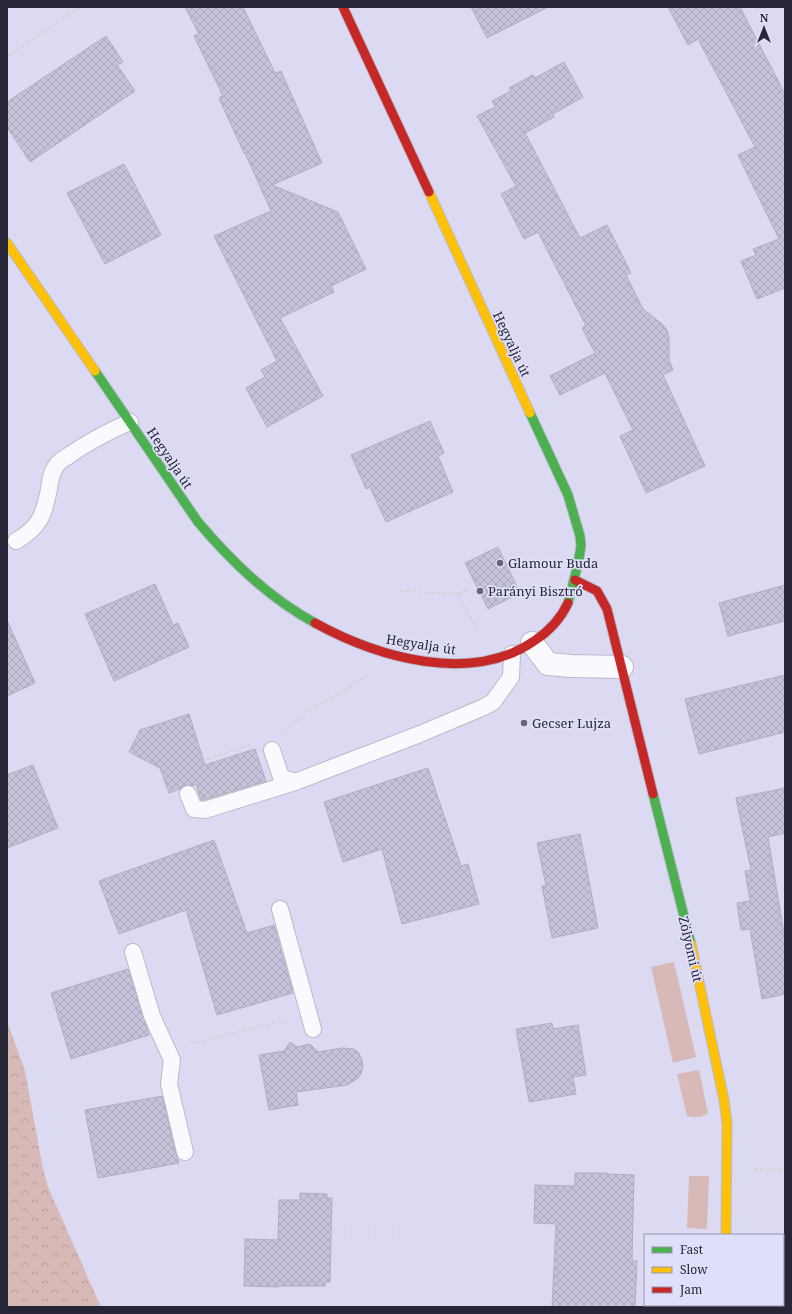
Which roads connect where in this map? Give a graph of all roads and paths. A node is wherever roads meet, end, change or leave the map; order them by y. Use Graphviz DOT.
graph roads {
  1 [pos="80,7"];
  2 [pos="343,7"];
  3 [pos="7,57"];
  4 [pos="7,244"];
  5 [pos="130,422"];
  6 [pos="16,541"];
  7 [pos="575,580"];
  8 [pos="468,589"];
  9 [pos="400,591"];
  10 [pos="458,594"];
  11 [pos="478,632"];
  12 [pos="532,643"];
  13 [pos="512,654"];
  14 [pos="396,655"];
  15 [pos="622,668"];
  16 [pos="283,731"];
  17 [pos="256,743"];
  18 [pos="272,750"];
  19 [pos="207,759"];
  20 [pos="295,782"];
  21 [pos="188,794"];
  22 [pos="280,909"];
  23 [pos="133,952"];
  24 [pos="312,1022"];
  25 [pos="184,1043"];
  26 [pos="185,1152"];
  27 [pos="727,1168"];
  28 [pos="785,1170"];
  29 [pos="331,1232"];
  30 [pos="403,1232"];
  31 [pos="726,1234"];
  1 -- 3 [label="path"];
  2 -- 7 [label="street, Hegyalja út"];
  4 -- 5 [label="street, Hegyalja út"];
  5 -- 6 [label="lane"];
  5 -- 14 [label="street, Hegyalja út"];
  7 -- 12 [label="street, Hegyalja út"];
  7 -- 15 [label="street, Zólyomi út"];
  8 -- 10 [label="path"];
  9 -- 10 [label="path"];
  10 -- 11 [label="path"];
  12 -- 13 [label="street, Hegyalja út"];
  12 -- 15 [label="street"];
  13 -- 14 [label="street, Hegyalja út"];
  13 -- 20 [label="lane"];
  14 -- 16 [label="path"];
  15 -- 27 [label="street, Zólyomi út"];
  17 -- 19 [label="path"];
  18 -- 20 [label="lane"];
  20 -- 21 [label="lane"];
  22 -- 24 [label="lane"];
  23 -- 26 [label="lane"];
  24 -- 25 [label="path"];
  27 -- 28 [label="path"];
  27 -- 31 [label="street, Zólyomi út"];
  29 -- 30 [label="path"];
}
